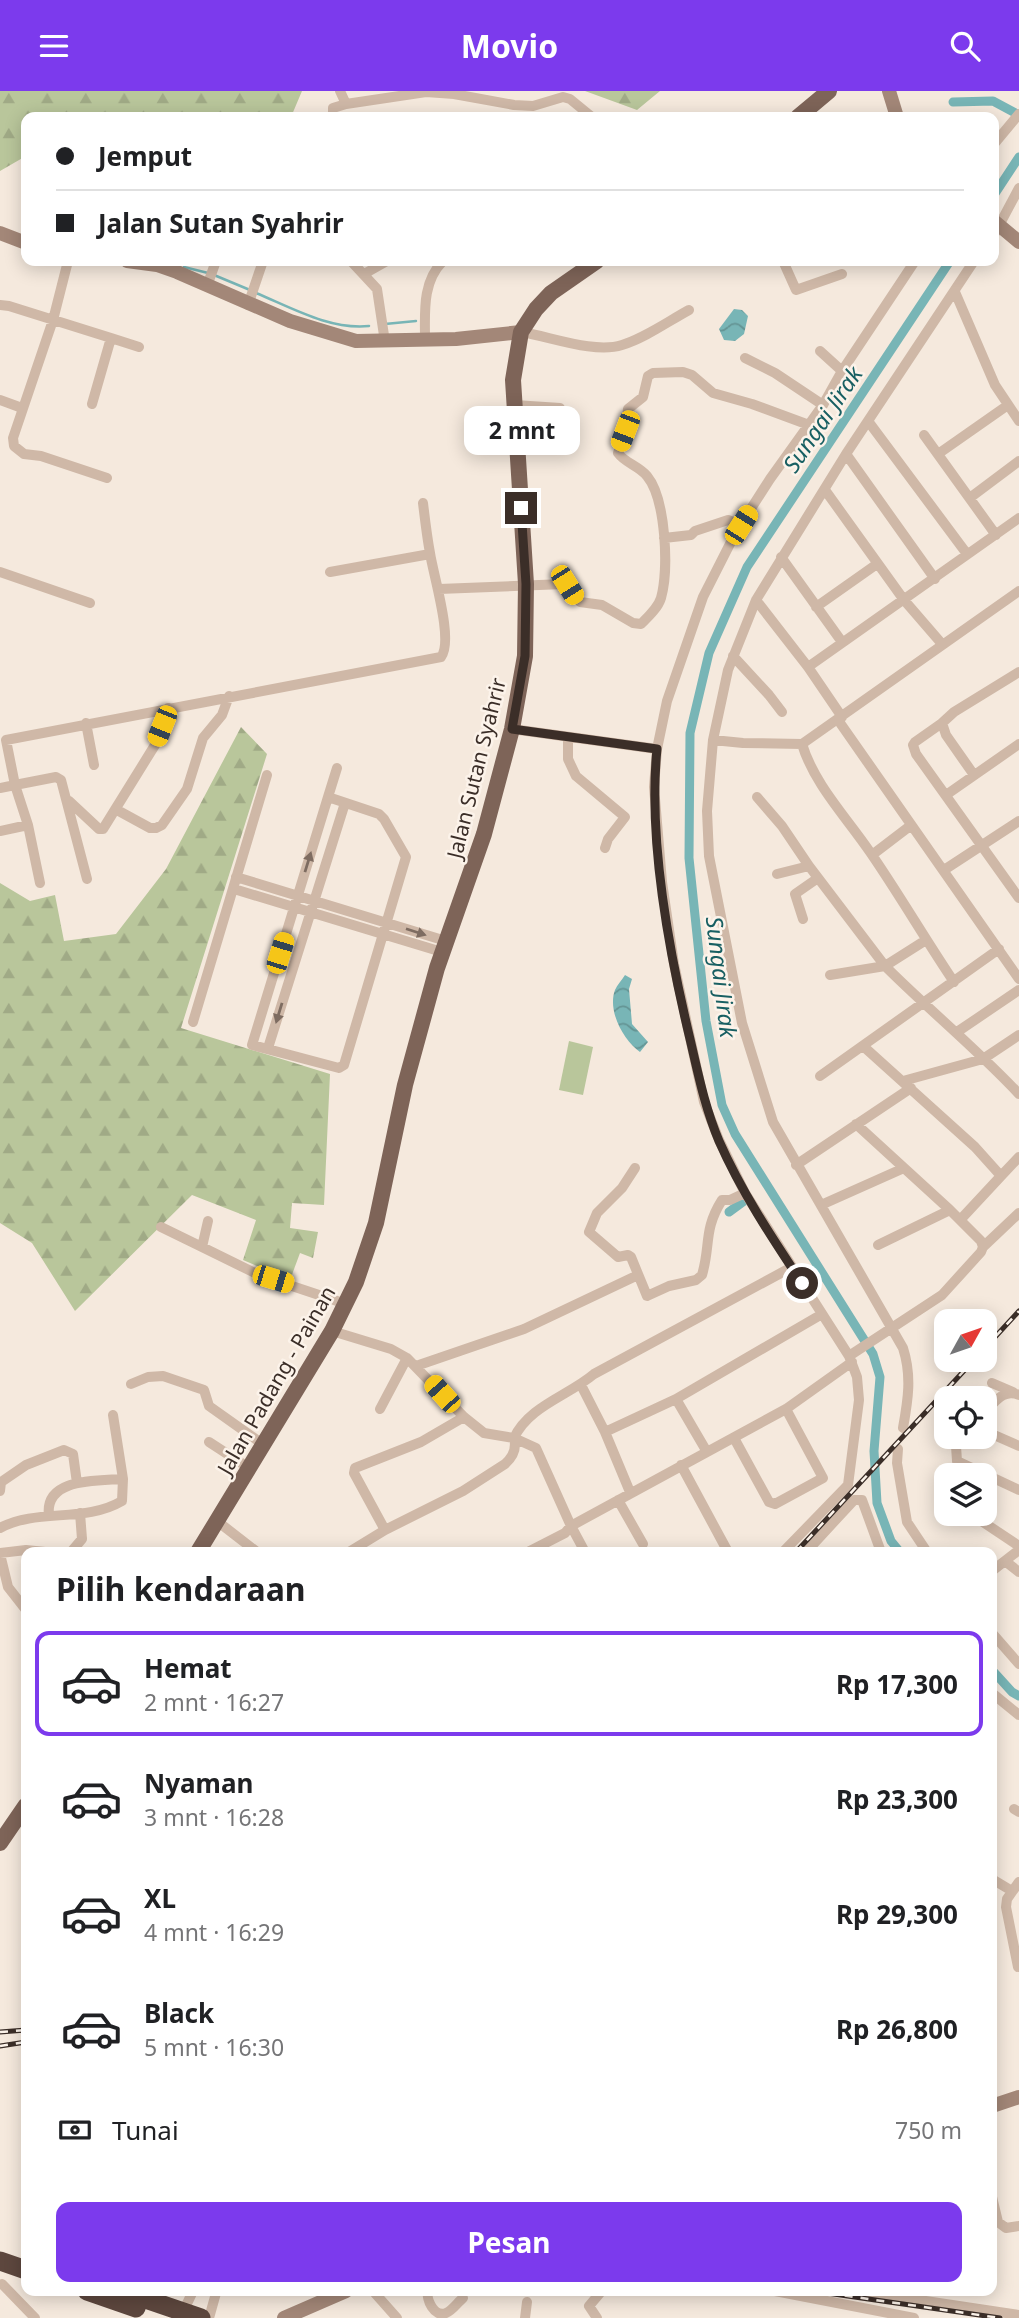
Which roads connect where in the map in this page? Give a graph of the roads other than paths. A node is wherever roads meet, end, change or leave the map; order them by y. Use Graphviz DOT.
graph roads {
  1 [pos="340,91"];
  2 [pos="830,91"];
  3 [pos="890,91"];
  4 [pos="346,104"];
  5 [pos="332,112"];
  6 [pos="586,112"];
  7 [pos="803,112"];
  8 [pos="896,112"];
  9 [pos="1016,117"];
  10 [pos="999,138"];
  11 [pos="1019,188"];
  12 [pos="999,221"];
  13 [pos="999,228"];
  14 [pos="0,233"];
  15 [pos="21,241"];
  16 [pos="1019,242"];
  17 [pos="67,266"];
  18 [pos="163,266"];
  19 [pos="262,266"];
  20 [pos="356,266"];
  21 [pos="378,266"];
  22 [pos="438,266"];
  23 [pos="590,266"];
  24 [pos="785,266"];
  25 [pos="912,266"];
  26 [pos="971,266"];
  27 [pos="212,274"];
  28 [pos="364,274"];
  29 [pos="842,274"];
  30 [pos="955,292"];
  31 [pos="249,302"];
  32 [pos="0,305"];
  33 [pos="689,310"];
  34 [pos="53,320"];
  35 [pos="521,332"];
  36 [pos="111,338"];
  37 [pos="385,339"];
  38 [pos="425,339"];
  39 [pos="139,348"];
  40 [pos="820,351"];
  41 [pos="745,358"];
  42 [pos="842,371"];
  43 [pos="0,400"];
  44 [pos="92,404"];
  45 [pos="514,405"];
  46 [pos="823,405"];
  47 [pos="1008,405"];
  48 [pos="22,408"];
  49 [pos="560,408"];
  50 [pos="1019,421"];
  51 [pos="867,422"];
  52 [pos="808,425"];
  53 [pos="924,435"];
  54 [pos="846,454"];
  55 [pos="938,454"];
  56 [pos="1019,461"];
  57 [pos="107,478"];
  58 [pos="825,490"];
  59 [pos="971,497"];
  60 [pos="423,503"];
  61 [pos="1019,518"];
  62 [pos="741,525"];
  63 [pos="996,535"];
  64 [pos="664,538"];
  65 [pos="430,554"];
  66 [pos="967,554"];
  67 [pos="781,557"];
  68 [pos="877,564"];
  69 [pos="0,572"];
  70 [pos="330,572"];
  71 [pos="935,579"];
  72 [pos="526,584"];
  73 [pos="439,589"];
  74 [pos="1019,591"];
  75 [pos="756,600"];
  76 [pos="904,600"];
  77 [pos="90,603"];
  78 [pos="816,607"];
  79 [pos="842,642"];
  80 [pos="942,644"];
  81 [pos="733,656"];
  82 [pos="808,667"];
  83 [pos="1019,671"];
  84 [pos="229,696"];
  85 [pos="168,708"];
  86 [pos="782,712"];
  87 [pos="840,719"];
  88 [pos="86,723"];
  89 [pos="942,723"];
  90 [pos="512,729"];
  91 [pos="568,738"];
  92 [pos="713,740"];
  93 [pos="802,744"];
  94 [pos="1019,744"];
  95 [pos="657,749"];
  96 [pos="94,765"];
  97 [pos="337,768"];
  98 [pos="267,775"];
  99 [pos="974,775"];
  100 [pos="15,785"];
  101 [pos="0,788"];
  102 [pos="946,795"];
  103 [pos="328,797"];
  104 [pos="757,797"];
  105 [pos="68,799"];
  106 [pos="345,803"];
  107 [pos="117,810"];
  108 [pos="1019,821"];
  109 [pos="27,825"];
  110 [pos="910,826"];
  111 [pos="0,831"];
  112 [pos="983,845"];
  113 [pos="605,848"];
  114 [pos="872,855"];
  115 [pos="809,866"];
  116 [pos="944,870"];
  117 [pos="1019,873"];
  118 [pos="777,874"];
  119 [pos="818,879"];
  120 [pos="87,880"];
  121 [pos="1008,881"];
  122 [pos="40,883"];
  123 [pos="235,883"];
  124 [pos="1019,898"];
  125 [pos="296,901"];
  126 [pos="313,906"];
  127 [pos="803,919"];
  128 [pos="385,928"];
  129 [pos="926,940"];
  130 [pos="444,946"];
  131 [pos="999,949"];
  132 [pos="885,966"];
  133 [pos="830,975"];
  134 [pos="1019,979"];
  135 [pos="954,982"];
  136 [pos="1019,990"];
  137 [pos="922,1003"];
  138 [pos="194,1022"];
  139 [pos="957,1032"];
  140 [pos="1019,1035"];
  141 [pos="863,1046"];
  142 [pos="268,1048"];
  143 [pos="983,1059"];
  144 [pos="820,1076"];
  145 [pos="907,1085"];
  146 [pos="1019,1094"];
  147 [pos="856,1124"];
  148 [pos="1019,1157"];
  149 [pos="796,1165"];
  150 [pos="635,1168"];
  151 [pos="904,1168"];
  152 [pos="1001,1176"];
  153 [pos="746,1194"];
  154 [pos="821,1205"];
  155 [pos="950,1210"];
  156 [pos="1019,1213"];
  157 [pos="961,1219"];
  158 [pos="208,1221"];
  159 [pos="376,1223"];
  160 [pos="161,1227"];
  161 [pos="878,1245"];
  162 [pos="202,1247"];
  163 [pos="983,1247"];
  164 [pos="792,1267"];
  165 [pos="638,1275"];
  166 [pos="346,1304"];
  167 [pos="817,1317"];
  168 [pos="889,1329"];
  169 [pos="332,1331"];
  170 [pos="852,1357"];
  171 [pos="407,1358"];
  172 [pos="416,1366"];
  173 [pos="992,1383"];
  174 [pos="131,1384"];
  175 [pos="581,1385"];
  176 [pos="1017,1393"];
  177 [pos="676,1398"];
  178 [pos="997,1399"];
  179 [pos="380,1409"];
  180 [pos="786,1409"];
  181 [pos="113,1415"];
  182 [pos="464,1417"];
  183 [pos="903,1428"];
  184 [pos="605,1431"];
  185 [pos="997,1436"];
  186 [pos="514,1438"];
  187 [pos="734,1438"];
  188 [pos="209,1442"];
  189 [pos="264,1445"];
  190 [pos="1019,1447"];
  191 [pos="898,1449"];
  192 [pos="956,1449"];
  193 [pos="707,1451"];
  194 [pos="957,1461"];
  195 [pos="681,1465"];
  196 [pos="249,1468"];
  197 [pos="122,1479"];
  198 [pos="77,1483"];
  199 [pos="1019,1490"];
  200 [pos="0,1491"];
  201 [pos="630,1492"];
  202 [pos="618,1500"];
  203 [pos="80,1513"];
  204 [pos="49,1516"];
  205 [pos="217,1521"];
  206 [pos="571,1525"];
  207 [pos="988,1526"];
  208 [pos="0,1528"];
  209 [pos="385,1530"];
  210 [pos="643,1544"];
  211 [pos="75,1547"];
  212 [pos="201,1547"];
  213 [pos="251,1547"];
  214 [pos="357,1547"];
  215 [pos="538,1547"];
  216 [pos="582,1547"];
  217 [pos="725,1547"];
  218 [pos="788,1547"];
  219 [pos="811,1547"];
  220 [pos="879,1547"];
  221 [pos="924,1547"];
  222 [pos="1019,1548"];
  223 [pos="21,1551"];
  224 [pos="0,1554"];
  225 [pos="1005,1562"];
  226 [pos="997,1568"];
  227 [pos="1019,1572"];
  228 [pos="4,1588"];
  229 [pos="21,1605"];
  230 [pos="997,1639"];
  231 [pos="1019,1664"];
  232 [pos="997,1697"];
  233 [pos="1019,1715"];
  234 [pos="21,1811"];
  235 [pos="2,1836"];
  236 [pos="997,1881"];
  237 [pos="1016,1887"];
  238 [pos="1016,1968"];
  239 [pos="1019,2097"];
  240 [pos="997,2104"];
  241 [pos="997,2218"];
  242 [pos="1019,2227"];
  243 [pos="0,2248"];
  244 [pos="21,2255"];
  245 [pos="0,2261"];
  246 [pos="21,2268"];
  247 [pos="2,2284"];
  248 [pos="101,2296"];
  249 [pos="137,2296"];
  250 [pos="194,2296"];
  251 [pos="214,2296"];
  252 [pos="335,2296"];
  253 [pos="377,2296"];
  254 [pos="426,2296"];
  255 [pos="597,2296"];
  256 [pos="794,2296"];
  257 [pos="871,2296"];
  258 [pos="898,2296"];
  259 [pos="463,2298"];
  260 [pos="527,2302"];
  261 [pos="429,2314"];
  262 [pos="863,2314"];
  263 [pos="192,2315"];
  264 [pos="1019,2315"];
  265 [pos="35,2318"];
  266 [pos="164,2318"];
  267 [pos="209,2318"];
  268 [pos="284,2318"];
  269 [pos="397,2318"];
  270 [pos="526,2318"];
  271 [pos="597,2318"];
  272 [pos="914,2318"];
  1 -- 4 [label="street"];
  2 -- 7 [label="main road"];
  3 -- 8 [label="street"];
  4 -- 5 [label="street"];
  4 -- 6 [label="street"];
  9 -- 10 [label="street"];
  11 -- 12 [label="street"];
  13 -- 16 [label="street"];
  14 -- 15 [label="street"];
  17 -- 34 [label="street"];
  18 -- 27 [label="street"];
  19 -- 31 [label="street"];
  20 -- 28 [label="street"];
  21 -- 28 [label="street"];
  22 -- 38 [label="street"];
  23 -- 35 [label="main road, Jalan Sutan Syahrir"];
  24 -- 29 [label="street"];
  25 -- 42 [label="street"];
  26 -- 30 [label="street"];
  27 -- 31 [label="street"];
  28 -- 37 [label="street"];
  30 -- 47 [label="street"];
  30 -- 51 [label="street"];
  31 -- 37 [label="street"];
  32 -- 34 [label="street"];
  33 -- 35 [label="street"];
  34 -- 36 [label="street"];
  34 -- 48 [label="street"];
  35 -- 38 [label="street"];
  35 -- 45 [label="main road, Jalan Sutan Syahrir"];
  36 -- 39 [label="street"];
  36 -- 44 [label="street"];
  37 -- 38 [label="street"];
  40 -- 42 [label="street"];
  41 -- 46 [label="street"];
  42 -- 46 [label="street"];
  43 -- 48 [label="street"];
  45 -- 49 [label="street"];
  45 -- 72 [label="main road, Jalan Sutan Syahrir"];
  46 -- 52 [label="street"];
  47 -- 50 [label="street"];
  47 -- 55 [label="street"];
  48 -- 57 [label="street"];
  51 -- 54 [label="street"];
  51 -- 66 [label="street"];
  52 -- 62 [label="street"];
  52 -- 64 [label="street"];
  53 -- 55 [label="street"];
  54 -- 58 [label="street"];
  54 -- 71 [label="street"];
  55 -- 59 [label="street"];
  56 -- 59 [label="street"];
  58 -- 67 [label="street"];
  58 -- 68 [label="street"];
  59 -- 63 [label="street"];
  60 -- 65 [label="street"];
  61 -- 63 [label="street"];
  62 -- 64 [label="street"];
  62 -- 95 [label="street"];
  63 -- 66 [label="street"];
  64 -- 72 [label="street"];
  65 -- 70 [label="street"];
  65 -- 73 [label="street"];
  66 -- 71 [label="street"];
  67 -- 75 [label="street"];
  67 -- 78 [label="street"];
  68 -- 76 [label="street"];
  68 -- 78 [label="street"];
  69 -- 77 [label="street"];
  71 -- 76 [label="street"];
  72 -- 73 [label="street"];
  72 -- 90 [label="main road, Jalan Sutan Syahrir"];
  73 -- 84 [label="street"];
  74 -- 80 [label="street"];
  75 -- 81 [label="street"];
  75 -- 82 [label="street"];
  76 -- 79 [label="street"];
  76 -- 80 [label="street"];
  78 -- 79 [label="street"];
  79 -- 82 [label="street"];
  80 -- 87 [label="street"];
  81 -- 86 [label="street"];
  81 -- 92 [label="street"];
  82 -- 87 [label="street"];
  83 -- 89 [label="street"];
  84 -- 85 [label="street"];
  84 -- 107 [label="street"];
  85 -- 88 [label="street"];
  85 -- 107 [label="street"];
  87 -- 93 [label="street"];
  87 -- 110 [label="street"];
  88 -- 96 [label="street"];
  88 -- 100 [label="street"];
  89 -- 99 [label="street"];
  89 -- 102 [label="street"];
  90 -- 91 [label="street"];
  90 -- 130 [label="main road, Jalan Sutan Syahrir"];
  91 -- 95 [label="street"];
  91 -- 113 [label="street"];
  92 -- 93 [label="street"];
  92 -- 149 [label="street"];
  93 -- 114 [label="street"];
  94 -- 99 [label="street"];
  95 -- 153 [label="street"];
  97 -- 103 [label="street"];
  98 -- 123 [label="street"];
  99 -- 102 [label="street"];
  100 -- 101 [label="street"];
  100 -- 105 [label="street"];
  100 -- 109 [label="street"];
  102 -- 112 [label="street"];
  103 -- 106 [label="street"];
  125 -- 103 [label="street, one-way"];
  104 -- 115 [label="street"];
  105 -- 107 [label="street"];
  105 -- 120 [label="street"];
  106 -- 126 [label="street"];
  106 -- 128 [label="street"];
  108 -- 112 [label="street"];
  109 -- 111 [label="street"];
  109 -- 122 [label="street"];
  110 -- 114 [label="street"];
  110 -- 116 [label="street"];
  112 -- 116 [label="street"];
  112 -- 121 [label="street"];
  114 -- 129 [label="street"];
  115 -- 118 [label="street"];
  115 -- 119 [label="street"];
  116 -- 131 [label="street"];
  117 -- 121 [label="street"];
  119 -- 127 [label="street"];
  119 -- 132 [label="street"];
  121 -- 124 [label="street"];
  123 -- 125 [label="street"];
  123 -- 138 [label="street"];
  125 -- 126 [label="street"];
  125 -- 142 [label="street"];
  126 -- 128 [label="street"];
  126 -- 142 [label="street, one-way"];
  128 -- 130 [label="street"];
  128 -- 142 [label="street"];
  129 -- 132 [label="street"];
  129 -- 135 [label="street"];
  130 -- 159 [label="main road, Jalan Sutan Syahrir"];
  131 -- 134 [label="street"];
  131 -- 135 [label="street"];
  132 -- 133 [label="street"];
  132 -- 137 [label="street"];
  135 -- 137 [label="street"];
  136 -- 139 [label="street"];
  137 -- 139 [label="street"];
  137 -- 141 [label="street"];
  139 -- 143 [label="street"];
  140 -- 143 [label="street"];
  141 -- 144 [label="street"];
  141 -- 145 [label="street"];
  143 -- 145 [label="street"];
  143 -- 146 [label="street"];
  145 -- 147 [label="street"];
  145 -- 152 [label="street"];
  147 -- 149 [label="street"];
  147 -- 151 [label="street"];
  148 -- 152 [label="street"];
  149 -- 154 [label="street"];
  150 -- 165 [label="street"];
  151 -- 154 [label="street"];
  151 -- 155 [label="street"];
  152 -- 157 [label="street"];
  153 -- 164 [label="street"];
  153 -- 165 [label="street"];
  154 -- 168 [label="street"];
  155 -- 157 [label="street"];
  155 -- 161 [label="street"];
  156 -- 163 [label="street"];
  157 -- 163 [label="street"];
  158 -- 162 [label="street"];
  159 -- 166 [label="main road, Jalan Padang - Painan"];
  160 -- 162 [label="street"];
  162 -- 166 [label="street"];
  163 -- 168 [label="street"];
  164 -- 170 [label="street"];
  164 -- 175 [label="street"];
  165 -- 172 [label="street"];
  166 -- 169 [label="main road, Jalan Padang - Painan"];
  167 -- 177 [label="street"];
  168 -- 170 [label="street"];
  168 -- 183 [label="street"];
  169 -- 171 [label="street"];
  169 -- 189 [label="main road, Jalan Padang - Painan"];
  170 -- 180 [label="street"];
  170 -- 218 [label="street"];
  171 -- 172 [label="street"];
  171 -- 179 [label="street"];
  172 -- 182 [label="street"];
  173 -- 176 [label="street"];
  174 -- 189 [label="street"];
  175 -- 184 [label="street"];
  175 -- 186 [label="street"];
  176 -- 178 [label="street"];
  177 -- 184 [label="street"];
  177 -- 193 [label="street"];
  180 -- 187 [label="street"];
  180 -- 187 [label="street"];
  181 -- 197 [label="street"];
  182 -- 186 [label="street"];
  182 -- 209 [label="street"];
  184 -- 201 [label="street"];
  185 -- 190 [label="street"];
  186 -- 206 [label="street"];
  186 -- 209 [label="street"];
  187 -- 193 [label="street"];
  188 -- 196 [label="street"];
  189 -- 196 [label="main road, Jalan Padang - Painan"];
  191 -- 221 [label="street"];
  192 -- 194 [label="street"];
  193 -- 195 [label="street"];
  194 -- 199 [label="street"];
  195 -- 201 [label="street"];
  195 -- 217 [label="street"];
  196 -- 205 [label="main road, Jalan Padang - Painan"];
  197 -- 198 [label="street"];
  197 -- 203 [label="street"];
  198 -- 200 [label="street"];
  198 -- 204 [label="street"];
  201 -- 202 [label="street"];
  202 -- 206 [label="street"];
  202 -- 210 [label="street"];
  203 -- 204 [label="street"];
  203 -- 211 [label="street"];
  204 -- 208 [label="street"];
  205 -- 212 [label="main road, Jalan Padang - Painan"];
  205 -- 213 [label="street"];
  206 -- 215 [label="street"];
  206 -- 216 [label="street"];
  207 -- 222 [label="street"];
  209 -- 214 [label="street"];
  219 -- 220 [label="street"];
  222 -- 225 [label="street"];
  223 -- 224 [label="street"];
  224 -- 228 [label="street"];
  225 -- 226 [label="street"];
  225 -- 227 [label="street"];
  228 -- 229 [label="street"];
  230 -- 231 [label="street"];
  232 -- 233 [label="street"];
  234 -- 235 [label="main road"];
  236 -- 237 [label="street"];
  237 -- 238 [label="street"];
  239 -- 240 [label="street"];
  241 -- 242 [label="street"];
  243 -- 244 [label="highway"];
  245 -- 246 [label="highway"];
  247 -- 265 [label="street"];
  248 -- 266 [label="highway"];
  249 -- 263 [label="highway"];
  250 -- 263 [label="street"];
  251 -- 267 [label="street"];
  252 -- 268 [label="street"];
  253 -- 269 [label="street"];
  254 -- 261 [label="street"];
  255 -- 271 [label="street"];
  256 -- 262 [label="street"];
  257 -- 262 [label="street"];
  258 -- 264 [label="street"];
  259 -- 261 [label="street"];
  260 -- 270 [label="street"];
  262 -- 272 [label="street"];
}
